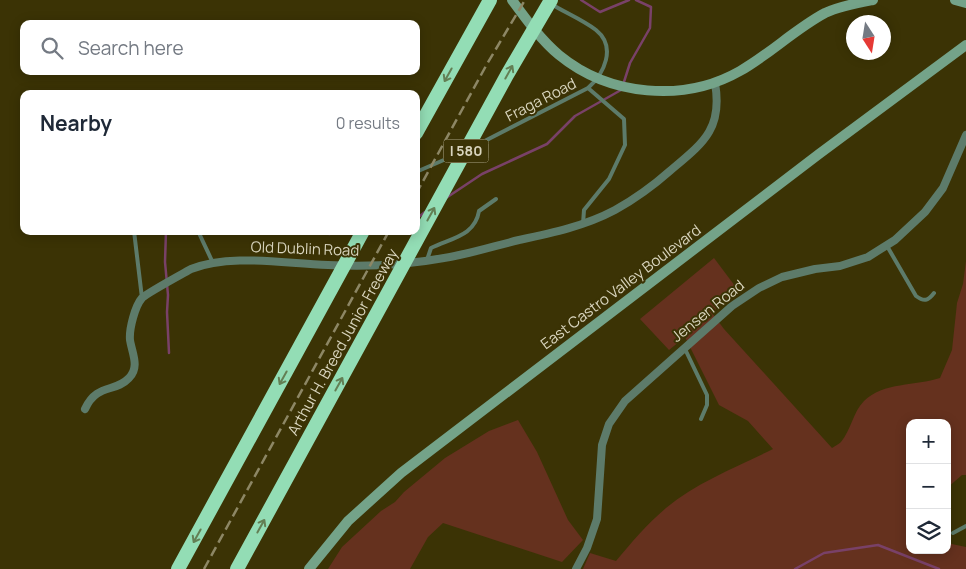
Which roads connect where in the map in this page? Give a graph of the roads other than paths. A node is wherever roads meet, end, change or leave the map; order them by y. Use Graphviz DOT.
graph roads {
  1 [pos="512,0"];
  2 [pos="544,0"];
  3 [pos="551,0"];
  4 [pos="873,0"];
  5 [pos="955,0"];
  6 [pos="490,1"];
  7 [pos="966,3"];
  8 [pos="966,45"];
  9 [pos="715,83"];
  10 [pos="588,88"];
  11 [pos="420,126"];
  12 [pos="965,140"];
  13 [pos="420,170"];
  14 [pos="496,199"];
  15 [pos="583,224"];
  16 [pos="420,234"];
  17 [pos="134,235"];
  18 [pos="200,235"];
  19 [pos="361,235"];
  20 [pos="419,235"];
  21 [pos="886,246"];
  22 [pos="427,260"];
  23 [pos="213,263"];
  24 [pos="934,293"];
  25 [pos="142,298"];
  26 [pos="684,347"];
  27 [pos="85,409"];
  28 [pos="702,419"];
  29 [pos="966,526"];
  30 [pos="953,532"];
  31 [pos="178,569"];
  32 [pos="237,569"];
  33 [pos="309,569"];
  34 [pos="576,569"];
  1 -- 9 [label="main road"];
  2 -- 10 [label="lane, Fraga Road"];
  16 -- 3 [label="highway, Arthur H. Breed Junior Freeway / I 580, one-way"];
  4 -- 9 [label="main road"];
  5 -- 7 [label="main road"];
  6 -- 11 [label="highway, one-way"];
  8 -- 33 [label="main road, East Castro Valley Boulevard"];
  9 -- 15 [label="street, Old Dublin Road"];
  10 -- 13 [label="lane, Fraga Road"];
  10 -- 15 [label="lane"];
  12 -- 21 [label="street, Jensen Road"];
  14 -- 22 [label="lane"];
  15 -- 22 [label="street, Old Dublin Road"];
  17 -- 25 [label="lane"];
  18 -- 23 [label="lane"];
  19 -- 31 [label="highway, one-way"];
  32 -- 20 [label="highway, Arthur H. Breed Junior Freeway / I 580, one-way"];
  21 -- 24 [label="lane"];
  21 -- 26 [label="street, Jensen Road"];
  22 -- 23 [label="street, Old Dublin Road"];
  23 -- 25 [label="street, Old Dublin Road"];
  25 -- 27 [label="street"];
  26 -- 28 [label="lane"];
  26 -- 34 [label="street, Jensen Road"];
  29 -- 30 [label="lane"];
}
